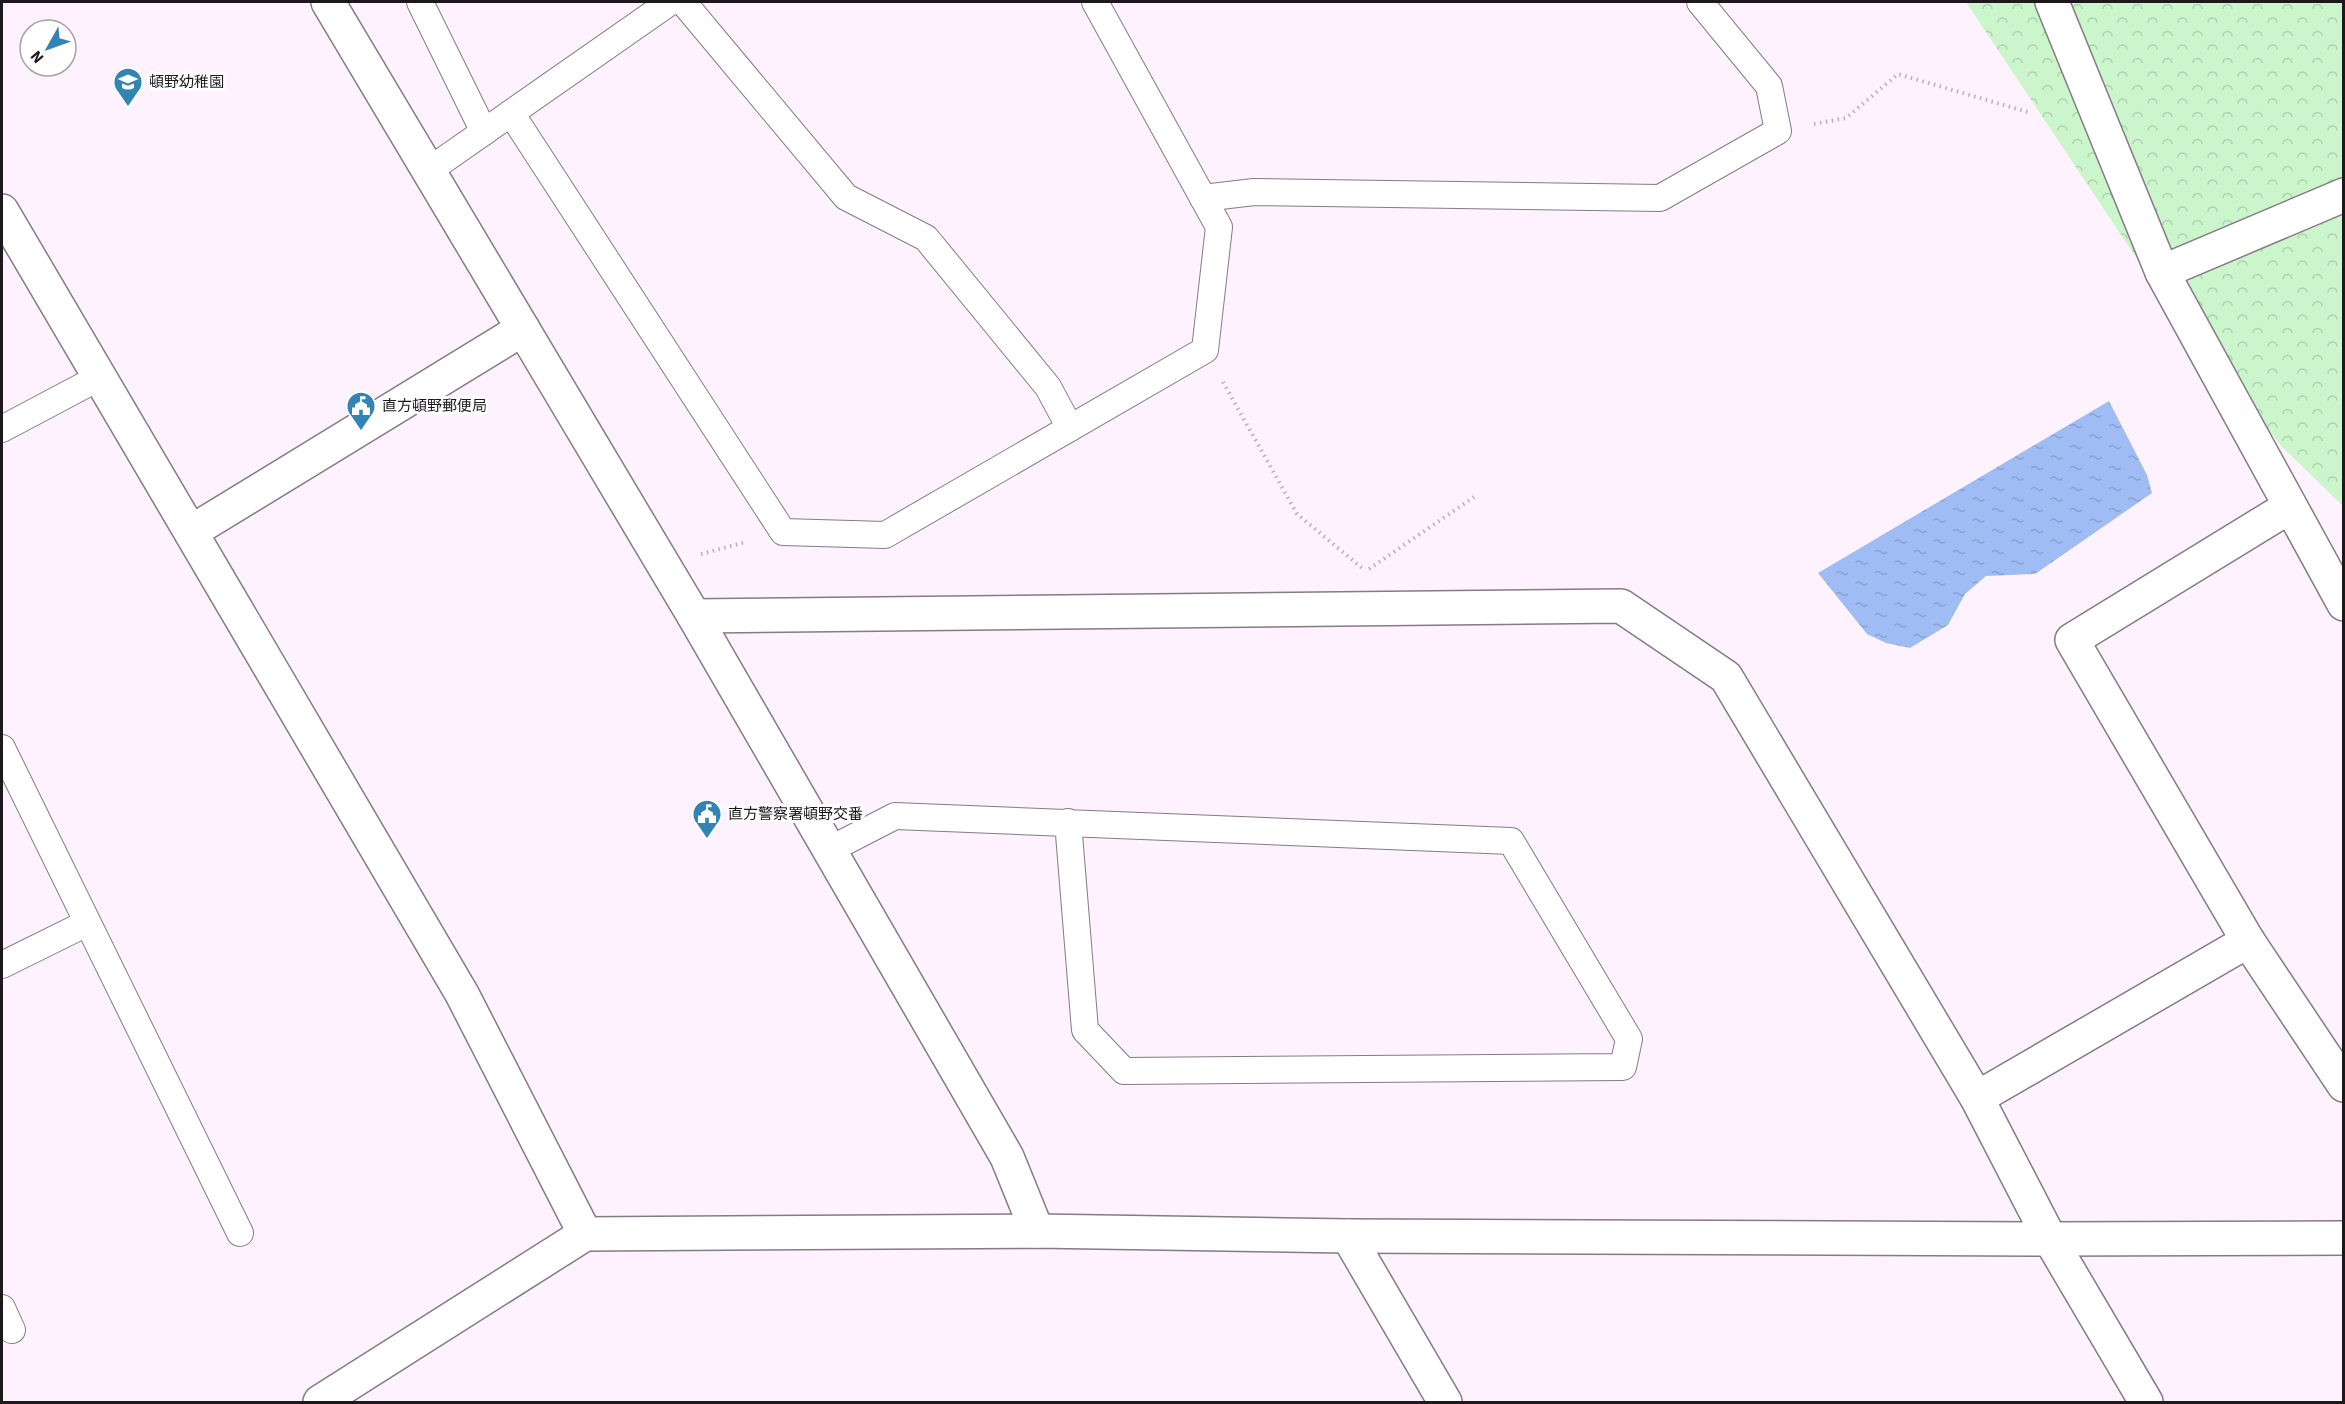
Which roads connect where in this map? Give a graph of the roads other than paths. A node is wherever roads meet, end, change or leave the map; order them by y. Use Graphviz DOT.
graph roads {
  1 [pos="328,2"];
  2 [pos="420,2"];
  3 [pos="670,2"];
  4 [pos="682,2"];
  5 [pos="1095,2"];
  6 [pos="1700,2"];
  7 [pos="2052,2"];
  8 [pos="511,113"];
  9 [pos="484,132"];
  10 [pos="428,171"];
  11 [pos="2343,195"];
  12 [pos="1203,198"];
  13 [pos="2,211"];
  14 [pos="2162,272"];
  15 [pos="523,329"];
  16 [pos="100,377"];
  17 [pos="1070,428"];
  18 [pos="2,429"];
  19 [pos="2289,507"];
  20 [pos="191,532"];
  21 [pos="2343,604"];
  22 [pos="694,616"];
  23 [pos="2,748"];
  24 [pos="1068,822"];
  25 [pos="829,850"];
  26 [pos="87,924"];
  27 [pos="2248,941"];
  28 [pos="2,965"];
  29 [pos="2343,1085"];
  30 [pos="1977,1098"];
  31 [pos="1037,1231"];
  32 [pos="240,1233"];
  33 [pos="585,1234"];
  34 [pos="1348,1236"];
  35 [pos="2343,1238"];
  36 [pos="2050,1239"];
  37 [pos="320,1402"];
  38 [pos="1445,1402"];
  39 [pos="2146,1402"];
  1 -- 10 [label="street"];
  2 -- 9 [label="lane"];
  3 -- 8 [label="lane"];
  4 -- 17 [label="lane"];
  5 -- 12 [label="lane"];
  6 -- 12 [label="lane"];
  7 -- 14 [label="street"];
  8 -- 9 [label="lane"];
  8 -- 17 [label="lane"];
  9 -- 10 [label="lane"];
  10 -- 15 [label="street"];
  11 -- 14 [label="street"];
  12 -- 17 [label="lane"];
  13 -- 16 [label="street"];
  14 -- 19 [label="street"];
  15 -- 20 [label="street"];
  15 -- 22 [label="street"];
  16 -- 18 [label="lane"];
  16 -- 20 [label="street"];
  19 -- 21 [label="street"];
  19 -- 27 [label="street"];
  20 -- 33 [label="street"];
  22 -- 25 [label="street"];
  22 -- 30 [label="street"];
  23 -- 26 [label="lane"];
  24 -- 24 [label="lane"];
  24 -- 25 [label="lane"];
  25 -- 31 [label="street"];
  26 -- 28 [label="lane"];
  26 -- 32 [label="lane"];
  27 -- 29 [label="street"];
  27 -- 30 [label="street"];
  30 -- 36 [label="street"];
  31 -- 33 [label="street"];
  31 -- 34 [label="street"];
  33 -- 37 [label="street"];
  34 -- 36 [label="street"];
  34 -- 38 [label="street"];
  35 -- 36 [label="street"];
  36 -- 39 [label="street"];
}
